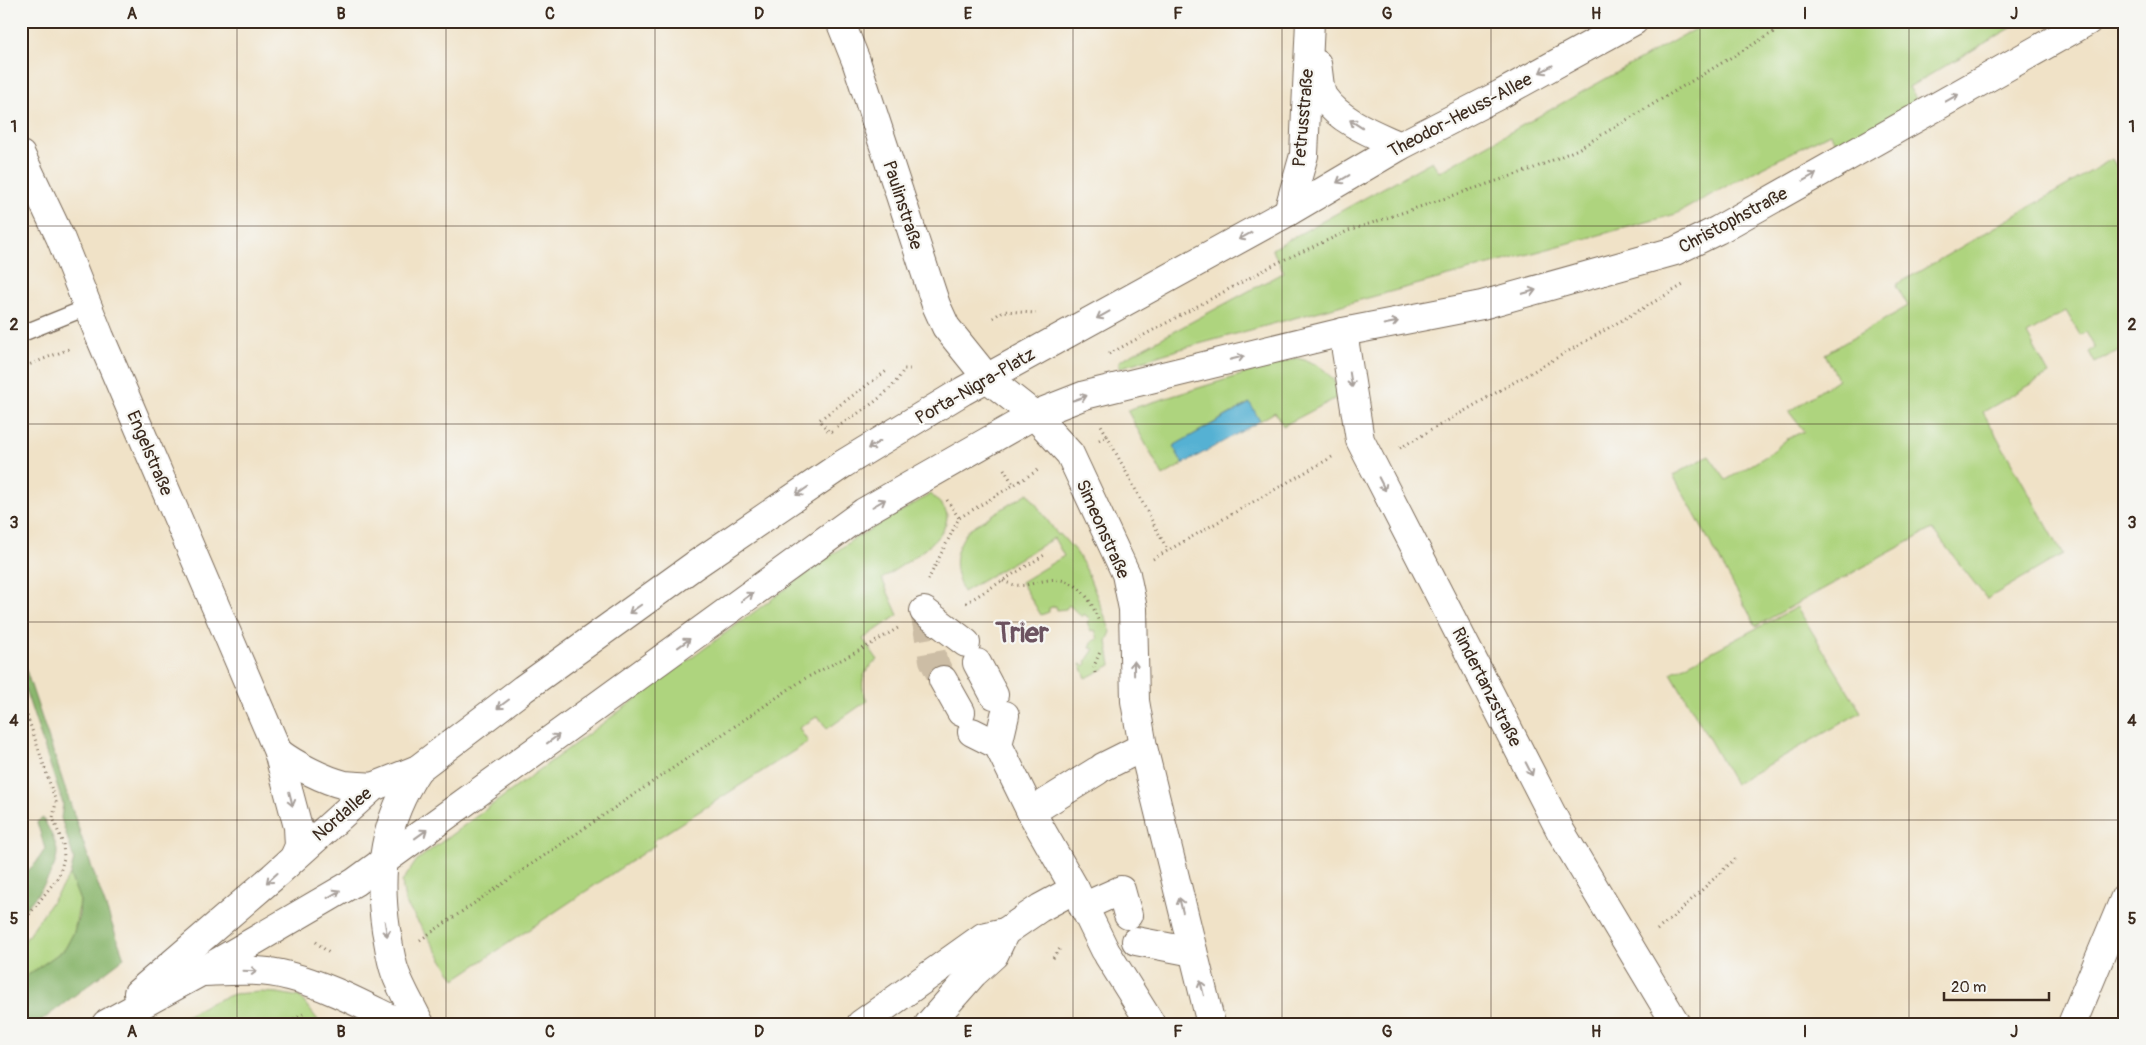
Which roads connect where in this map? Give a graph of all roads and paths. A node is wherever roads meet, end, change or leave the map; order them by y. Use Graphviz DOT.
graph roads {
  1 [pos="840,21"];
  2 [pos="1310,21"];
  3 [pos="1634,21"];
  4 [pos="1792,21"];
  5 [pos="2088,21"];
  6 [pos="1400,146"];
  7 [pos="21,156"];
  8 [pos="1288,212"];
  9 [pos="88,308"];
  10 [pos="1343,332"];
  11 [pos="21,334"];
  12 [pos="74,347"];
  13 [pos="1108,355"];
  14 [pos="21,368"];
  15 [pos="910,369"];
  16 [pos="888,370"];
  17 [pos="987,378"];
  18 [pos="1034,414"];
  19 [pos="1107,436"];
  20 [pos="1360,440"];
  21 [pos="1013,484"];
  22 [pos="945,497"];
  23 [pos="959,518"];
  24 [pos="1168,551"];
  25 [pos="1046,554"];
  26 [pos="1151,561"];
  27 [pos="675,580"];
  28 [pos="1003,580"];
  29 [pos="924,611"];
  30 [pos="1100,627"];
  31 [pos="868,646"];
  32 [pos="1100,651"];
  33 [pos="1095,673"];
  34 [pos="943,680"];
  35 [pos="21,698"];
  36 [pos="998,745"];
  37 [pos="1143,747"];
  38 [pos="278,752"];
  39 [pos="418,769"];
  40 [pos="372,786"];
  41 [pos="1031,812"];
  42 [pos="295,855"];
  43 [pos="1738,856"];
  44 [pos="382,863"];
  45 [pos="2125,897"];
  46 [pos="1079,898"];
  47 [pos="1128,915"];
  48 [pos="21,925"];
  49 [pos="1136,941"];
  50 [pos="999,944"];
  51 [pos="1061,947"];
  52 [pos="1631,947"];
  53 [pos="1193,952"];
  54 [pos="391,958"];
  55 [pos="1054,958"];
  56 [pos="201,972"];
  57 [pos="102,1024"];
  58 [pos="106,1024"];
  59 [pos="402,1024"];
  60 [pos="420,1024"];
  61 [pos="861,1024"];
  62 [pos="929,1024"];
  63 [pos="1151,1024"];
  64 [pos="1211,1024"];
  65 [pos="1676,1024"];
  66 [pos="2072,1024"];
  1 -- 17 [label="street, Paulinstraße"];
  6 -- 2 [label="street, Petrusstraße, one-way"];
  2 -- 8 [label="street, Petrusstraße"];
  3 -- 6 [label="street, Theodor-Heuss-Allee, one-way"];
  4 -- 13 [label="path"];
  10 -- 5 [label="street, Christophstraße, one-way"];
  6 -- 8 [label="street, Theodor-Heuss-Allee, one-way"];
  7 -- 9 [label="street, Engelstraße"];
  8 -- 17 [label="street, Porta-Nigra-Platz, one-way"];
  9 -- 11 [label="lane"];
  9 -- 38 [label="street, Engelstraße"];
  18 -- 10 [label="street, one-way"];
  10 -- 20 [label="street, Rindertanzstraße, one-way"];
  12 -- 14 [label="path"];
  15 -- 16 [label="path"];
  17 -- 18 [label="street, Paulinstraße"];
  17 -- 27 [label="street, Porta-Nigra-Platz, one-way"];
  37 -- 18 [label="street, Simeonstraße, one-way"];
  44 -- 18 [label="street, one-way"];
  19 -- 24 [label="path"];
  20 -- 24 [label="path"];
  20 -- 52 [label="street, Rindertanzstraße, one-way"];
  21 -- 23 [label="path"];
  22 -- 23 [label="path"];
  23 -- 29 [label="path"];
  24 -- 26 [label="path"];
  25 -- 28 [label="path"];
  27 -- 39 [label="street, Nordallee, one-way"];
  28 -- 29 [label="path"];
  28 -- 30 [label="path"];
  29 -- 36 [label="street"];
  31 -- 54 [label="path"];
  32 -- 33 [label="path"];
  34 -- 36 [label="street"];
  35 -- 48 [label="path"];
  36 -- 41 [label="street"];
  37 -- 41 [label="street"];
  53 -- 37 [label="street, Simeonstraße, one-way"];
  38 -- 40 [label="street"];
  38 -- 42 [label="street, Engelstraße, one-way"];
  39 -- 40 [label="street, Nordallee"];
  39 -- 44 [label="street"];
  40 -- 42 [label="street, Nordallee"];
  41 -- 46 [label="street"];
  42 -- 57 [label="street, Nordallee, one-way"];
  43 -- 52 [label="path"];
  44 -- 54 [label="street, one-way"];
  56 -- 44 [label="street, one-way"];
  45 -- 66 [label="street"];
  46 -- 47 [label="street"];
  46 -- 50 [label="street"];
  46 -- 63 [label="street"];
  49 -- 53 [label="street"];
  50 -- 61 [label="street"];
  50 -- 62 [label="street"];
  51 -- 55 [label="path"];
  52 -- 65 [label="street, Rindertanzstraße"];
  64 -- 53 [label="street, Simeonstraße, one-way"];
  54 -- 60 [label="street"];
  56 -- 58 [label="street"];
  56 -- 59 [label="street, one-way"];
}
